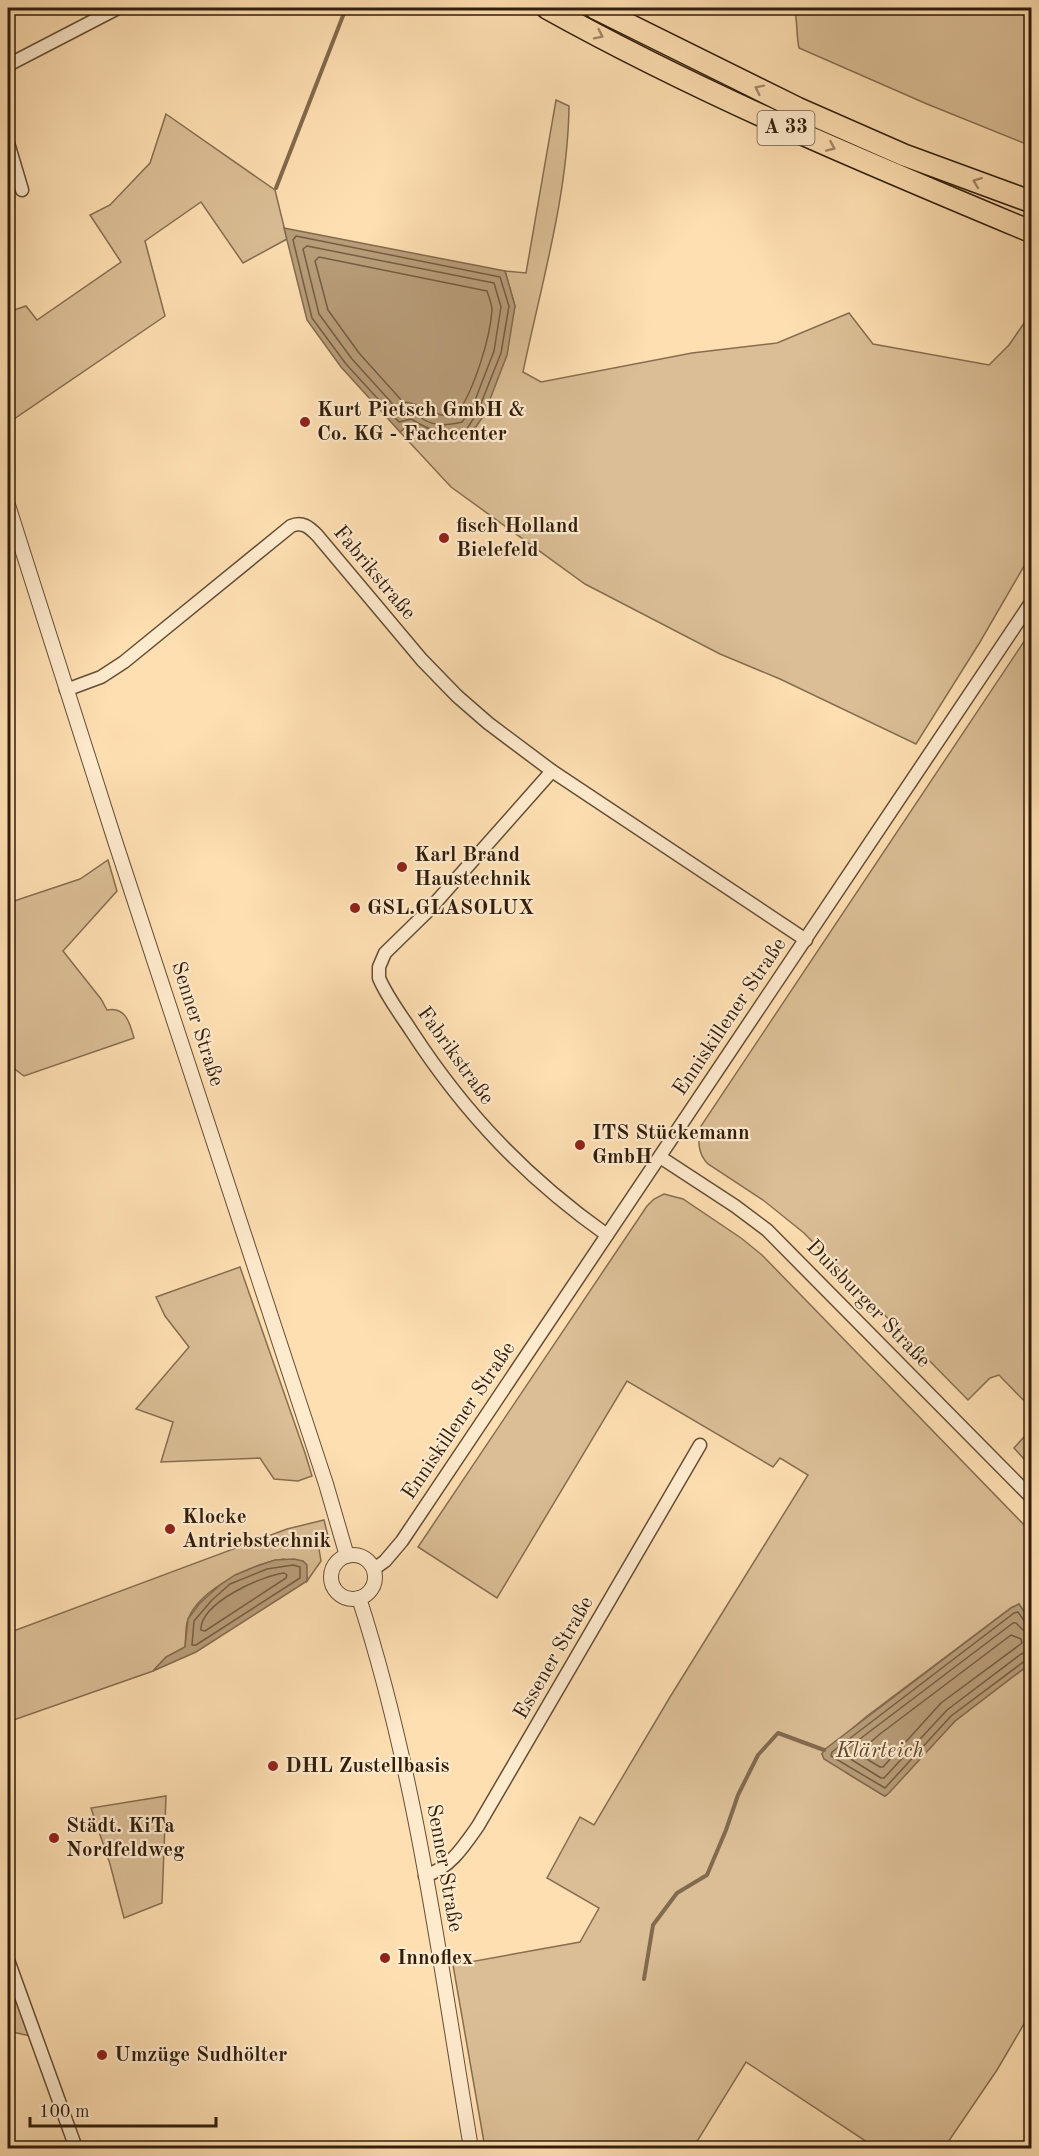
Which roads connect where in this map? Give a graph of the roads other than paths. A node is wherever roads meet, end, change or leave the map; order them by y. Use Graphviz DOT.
graph roads {
  1 [pos="118,8"];
  2 [pos="548,8"];
  3 [pos="596,8"];
  4 [pos="8,65"];
  5 [pos="8,143"];
  6 [pos="22,190"];
  7 [pos="1032,202"];
  8 [pos="1032,232"];
  9 [pos="8,505"];
  10 [pos="1032,601"];
  11 [pos="66,690"];
  12 [pos="552,771"];
  13 [pos="806,940"];
  14 [pos="660,1157"];
  15 [pos="607,1235"];
  16 [pos="700,1445"];
  17 [pos="1032,1498"];
  18 [pos="347,1556"];
  19 [pos="374,1569"];
  20 [pos="359,1598"];
  21 [pos="425,1875"];
  22 [pos="8,1960"];
  23 [pos="76,2148"];
  24 [pos="471,2148"];
  1 -- 4 [label="street"];
  2 -- 8 [label="highway, A 33, one-way"];
  7 -- 3 [label="highway, A 33, one-way"];
  5 -- 6 [label="street"];
  9 -- 11 [label="street, Senner Straße"];
  10 -- 13 [label="street, Enniskillener Straße"];
  11 -- 12 [label="street, Fabrikstraße"];
  11 -- 18 [label="street, Senner Straße"];
  12 -- 13 [label="street, Fabrikstraße"];
  12 -- 15 [label="street, Fabrikstraße"];
  13 -- 14 [label="street, Enniskillener Straße"];
  14 -- 15 [label="street, Enniskillener Straße"];
  14 -- 17 [label="street, Duisburger Straße"];
  15 -- 19 [label="street, Enniskillener Straße"];
  16 -- 21 [label="street, Essener Straße"];
  18 -- 19 [label="street"];
  18 -- 20 [label="street"];
  19 -- 20 [label="street"];
  20 -- 21 [label="street, Senner Straße"];
  21 -- 24 [label="street, Senner Straße"];
  22 -- 23 [label="street"];
}
